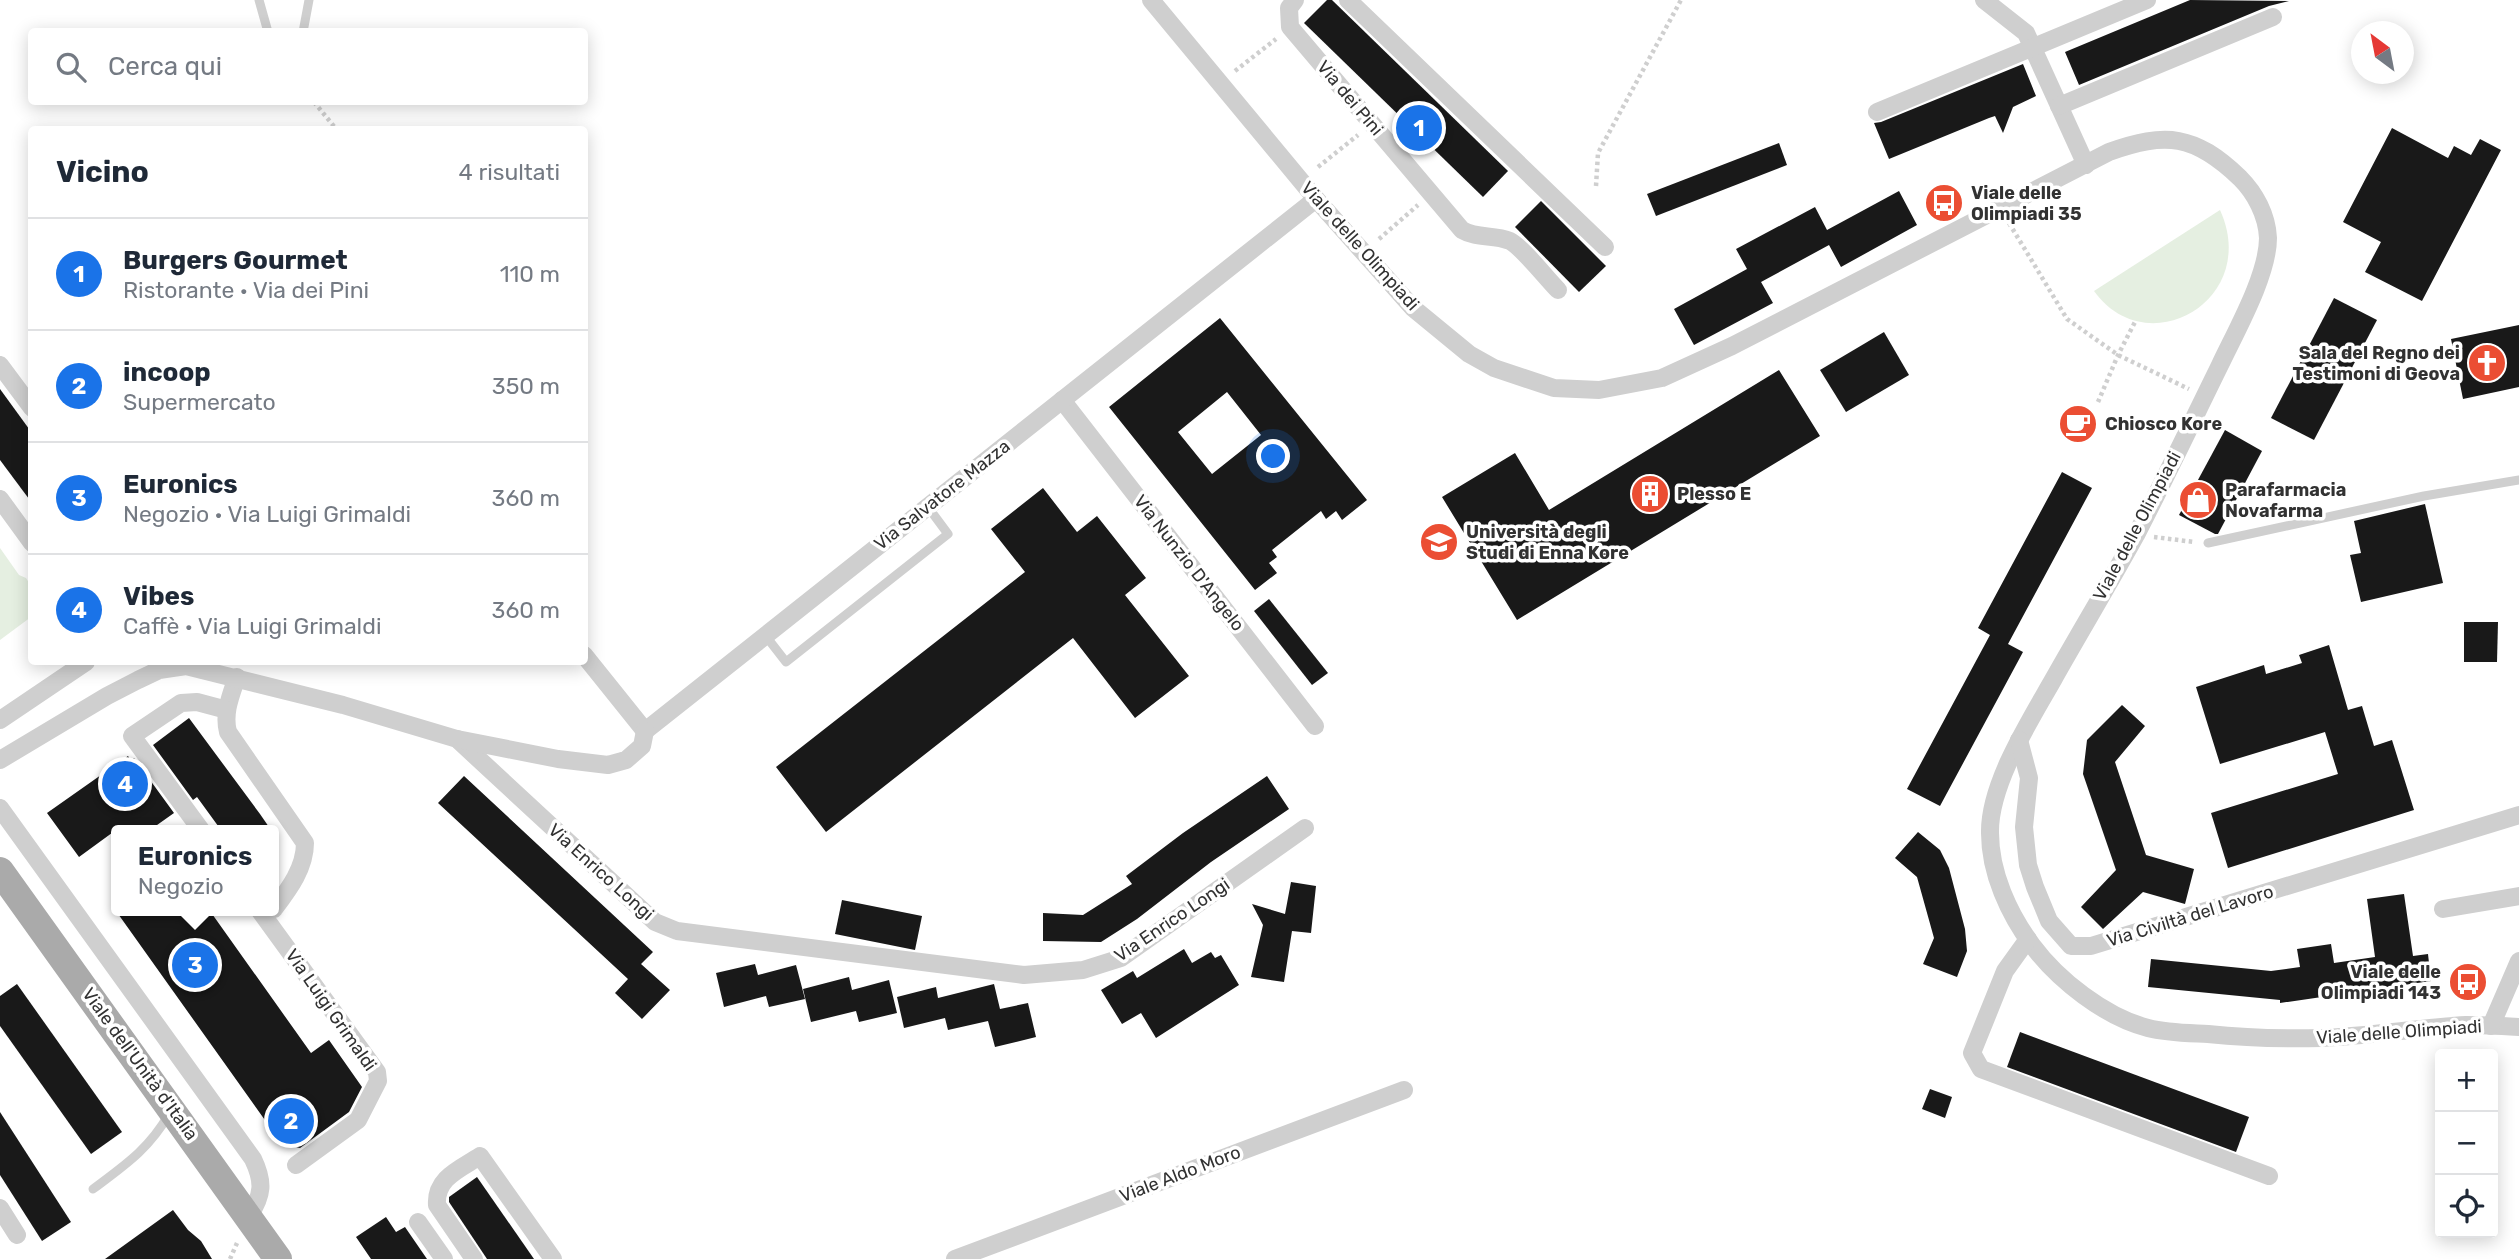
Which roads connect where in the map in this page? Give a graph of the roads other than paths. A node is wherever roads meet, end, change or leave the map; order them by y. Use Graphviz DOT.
graph roads {
  1 [pos="259,0"];
  2 [pos="309,0"];
  3 [pos="1151,0"];
  4 [pos="1348,0"];
  5 [pos="1984,0"];
  6 [pos="2147,0"];
  7 [pos="1289,3"];
  8 [pos="2273,18"];
  9 [pos="267,28"];
  10 [pos="304,28"];
  11 [pos="2032,48"];
  12 [pos="2059,106"];
  13 [pos="1877,112"];
  14 [pos="2086,164"];
  15 [pos="1316,199"];
  16 [pos="1605,247"];
  17 [pos="1558,290"];
  18 [pos="0,365"];
  19 [pos="1062,400"];
  20 [pos="28,403"];
  21 [pos="2519,480"];
  22 [pos="0,499"];
  23 [pos="928,507"];
  24 [pos="28,538"];
  25 [pos="2208,543"];
  26 [pos="765,635"];
  27 [pos="588,659"];
  28 [pos="82,665"];
  29 [pos="237,677"];
  30 [pos="227,710"];
  31 [pos="0,720"];
  32 [pos="1315,726"];
  33 [pos="645,731"];
  34 [pos="457,739"];
  35 [pos="2019,740"];
  36 [pos="0,760"];
  37 [pos="0,808"];
  38 [pos="2519,815"];
  39 [pos="197,825"];
  40 [pos="1305,828"];
  41 [pos="0,871"];
  42 [pos="2519,896"];
  43 [pos="279,900"];
  44 [pos="2443,909"];
  45 [pos="270,916"];
  46 [pos="2028,939"];
  47 [pos="2519,961"];
  48 [pos="2491,1026"];
  49 [pos="2519,1027"];
  50 [pos="1404,1090"];
  51 [pos="172,1109"];
  52 [pos="296,1165"];
  53 [pos="2269,1177"];
  54 [pos="93,1189"];
  55 [pos="0,1208"];
  56 [pos="249,1216"];
  57 [pos="418,1222"];
  58 [pos="17,1235"];
  59 [pos="278,1259"];
  60 [pos="444,1259"];
  61 [pos="474,1259"];
  62 [pos="553,1259"];
  63 [pos="955,1259"];
  1 -- 9 [label="lane"];
  2 -- 10 [label="lane"];
  3 -- 15 [label="street, Viale delle Olimpiadi"];
  4 -- 16 [label="street"];
  5 -- 11 [label="street"];
  6 -- 11 [label="street"];
  7 -- 17 [label="street, Via dei Pini"];
  8 -- 12 [label="street"];
  11 -- 12 [label="street"];
  11 -- 13 [label="street"];
  12 -- 14 [label="street"];
  14 -- 15 [label="street, Viale delle Olimpiadi"];
  14 -- 35 [label="street, Viale delle Olimpiadi"];
  15 -- 19 [label="street, Via Salvatore Mazza"];
  18 -- 20 [label="street"];
  19 -- 23 [label="street, Via Salvatore Mazza"];
  19 -- 32 [label="street, Via Nunzio D'Angelo"];
  21 -- 25 [label="lane"];
  22 -- 24 [label="street"];
  23 -- 26 [label="street, Via Salvatore Mazza"];
  23 -- 26 [label="lane"];
  26 -- 33 [label="street, Via Salvatore Mazza"];
  27 -- 33 [label="street"];
  28 -- 31 [label="street"];
  29 -- 30 [label="street"];
  29 -- 34 [label="street, Via Enrico Longi"];
  29 -- 36 [label="street, Via Enrico Longi"];
  30 -- 39 [label="street"];
  30 -- 43 [label="street"];
  33 -- 34 [label="street, Via Salvatore Mazza"];
  34 -- 40 [label="street, Via Enrico Longi"];
  35 -- 38 [label="street, Via Civiltà del Lavoro"];
  35 -- 46 [label="street, Viale delle Olimpiadi"];
  37 -- 56 [label="street"];
  41 -- 51 [label="main road, Viale dell'Unità d'Italia"];
  42 -- 44 [label="street"];
  45 -- 52 [label="street, Via Luigi Grimaldi"];
  46 -- 48 [label="street, Viale delle Olimpiadi"];
  46 -- 53 [label="street"];
  47 -- 48 [label="street, Viale delle Olimpiadi"];
  48 -- 49 [label="street, Viale delle Olimpiadi"];
  50 -- 63 [label="street, Viale Aldo Moro"];
  51 -- 54 [label="lane"];
  51 -- 56 [label="main road, Viale dell'Unità d'Italia"];
  55 -- 58 [label="street"];
  56 -- 59 [label="main road, Viale dell'Unità d'Italia"];
  57 -- 60 [label="street"];
  61 -- 62 [label="street"];
}
